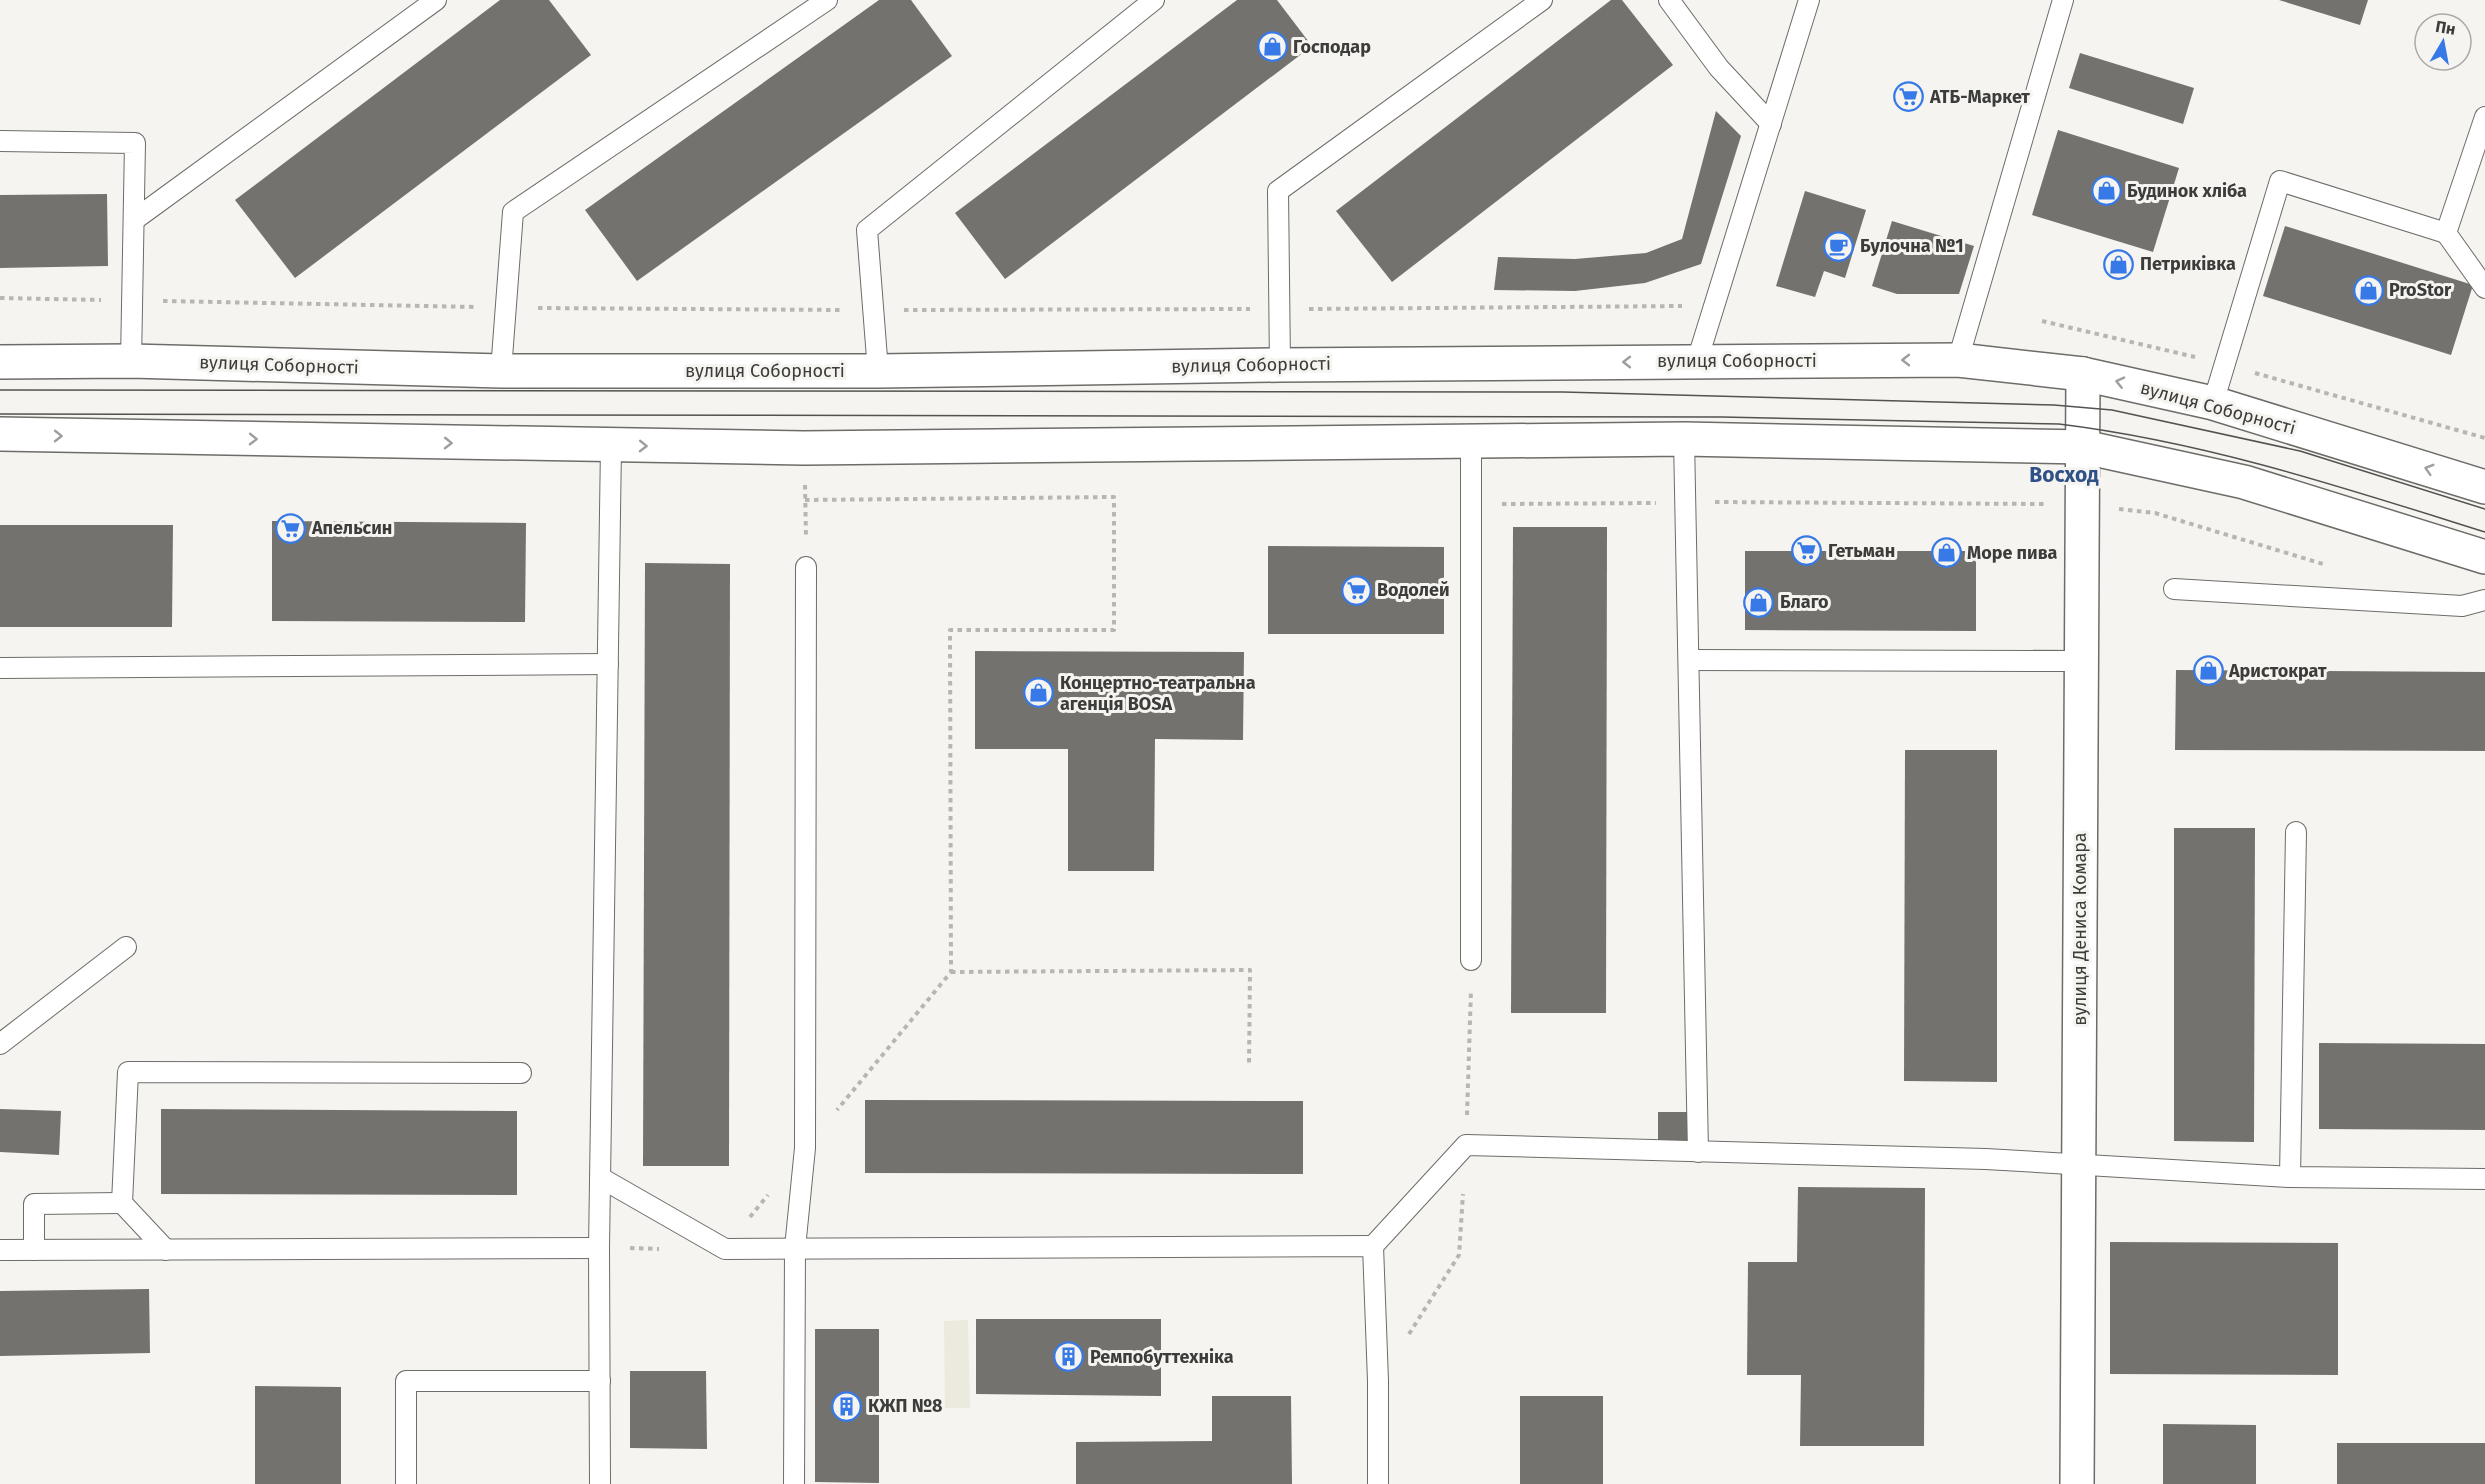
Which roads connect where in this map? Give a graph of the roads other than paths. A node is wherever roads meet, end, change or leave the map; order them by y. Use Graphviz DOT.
graph roads {
  1 [pos="436,0"];
  2 [pos="827,0"];
  3 [pos="1154,0"];
  4 [pos="1542,0"];
  5 [pos="1670,0"];
  6 [pos="1809,0"];
  7 [pos="2063,0"];
  8 [pos="2485,117"];
  9 [pos="1771,124"];
  10 [pos="0,141"];
  11 [pos="135,220"];
  12 [pos="2446,233"];
  13 [pos="2485,288"];
  14 [pos="1958,360"];
  15 [pos="131,361"];
  16 [pos="1697,361"];
  17 [pos="0,362"];
  18 [pos="1280,365"];
  19 [pos="501,371"];
  20 [pos="878,371"];
  21 [pos="2083,374"];
  22 [pos="2213,403"];
  23 [pos="0,435"];
  24 [pos="1684,439"];
  25 [pos="1471,440"];
  26 [pos="611,446"];
  27 [pos="2084,447"];
  28 [pos="2483,479"];
  29 [pos="2485,557"];
  30 [pos="806,567"];
  31 [pos="2174,589"];
  32 [pos="2485,600"];
  33 [pos="1689,660"];
  34 [pos="2081,661"];
  35 [pos="608,664"];
  36 [pos="0,668"];
  37 [pos="2296,832"];
  38 [pos="126,947"];
  39 [pos="1471,960"];
  40 [pos="0,1044"];
  41 [pos="521,1073"];
  42 [pos="1698,1152"];
  43 [pos="2080,1165"];
  44 [pos="2290,1177"];
  45 [pos="601,1178"];
  46 [pos="2485,1179"];
  47 [pos="122,1203"];
  48 [pos="1373,1246"];
  49 [pos="599,1248"];
  50 [pos="795,1248"];
  51 [pos="0,1250"];
  52 [pos="34,1250"];
  53 [pos="166,1250"];
  54 [pos="600,1380"];
  55 [pos="406,1484"];
  56 [pos="600,1484"];
  57 [pos="794,1484"];
  58 [pos="1378,1484"];
  59 [pos="2077,1484"];
  1 -- 11 [label="lane"];
  2 -- 19 [label="lane"];
  3 -- 20 [label="lane"];
  4 -- 18 [label="lane"];
  5 -- 9 [label="lane"];
  6 -- 9 [label="lane"];
  7 -- 14 [label="lane"];
  8 -- 12 [label="lane"];
  9 -- 16 [label="lane"];
  10 -- 11 [label="lane"];
  11 -- 15 [label="lane"];
  12 -- 13 [label="lane"];
  12 -- 22 [label="lane"];
  14 -- 16 [label="main road, вулиця Соборності, one-way"];
  14 -- 21 [label="main road, вулиця Соборності"];
  15 -- 17 [label="main road, вулиця Соборності"];
  15 -- 19 [label="main road, вулиця Соборності"];
  16 -- 18 [label="main road, вулиця Соборності, one-way"];
  18 -- 20 [label="main road, вулиця Соборності"];
  19 -- 20 [label="main road, вулиця Соборності"];
  22 -- 21 [label="main road, вулиця Соборності, one-way"];
  21 -- 27 [label="main road, вулиця Дениса Комара"];
  28 -- 22 [label="main road, вулиця Соборності, one-way"];
  23 -- 26 [label="main road, one-way"];
  24 -- 25 [label="main road"];
  24 -- 27 [label="main road"];
  24 -- 33 [label="lane"];
  26 -- 25 [label="main road, one-way"];
  25 -- 39 [label="lane"];
  26 -- 35 [label="lane"];
  27 -- 29 [label="main road"];
  27 -- 34 [label="main road, вулиця Дениса Комара"];
  30 -- 50 [label="lane"];
  31 -- 32 [label="lane"];
  33 -- 34 [label="lane"];
  33 -- 42 [label="lane"];
  34 -- 43 [label="main road, вулиця Дениса Комара"];
  35 -- 36 [label="lane"];
  35 -- 45 [label="lane"];
  37 -- 44 [label="lane"];
  38 -- 40 [label="lane"];
  41 -- 47 [label="lane"];
  42 -- 43 [label="lane"];
  42 -- 48 [label="lane"];
  43 -- 44 [label="lane"];
  43 -- 59 [label="main road, вулиця Дениса Комара"];
  44 -- 46 [label="lane"];
  45 -- 49 [label="lane"];
  45 -- 50 [label="lane"];
  47 -- 52 [label="lane"];
  47 -- 53 [label="lane"];
  48 -- 50 [label="lane"];
  48 -- 58 [label="lane"];
  49 -- 53 [label="lane"];
  49 -- 54 [label="lane"];
  50 -- 57 [label="lane"];
  51 -- 52 [label="lane"];
  52 -- 53 [label="lane"];
  54 -- 55 [label="lane"];
  54 -- 56 [label="lane"];
}
